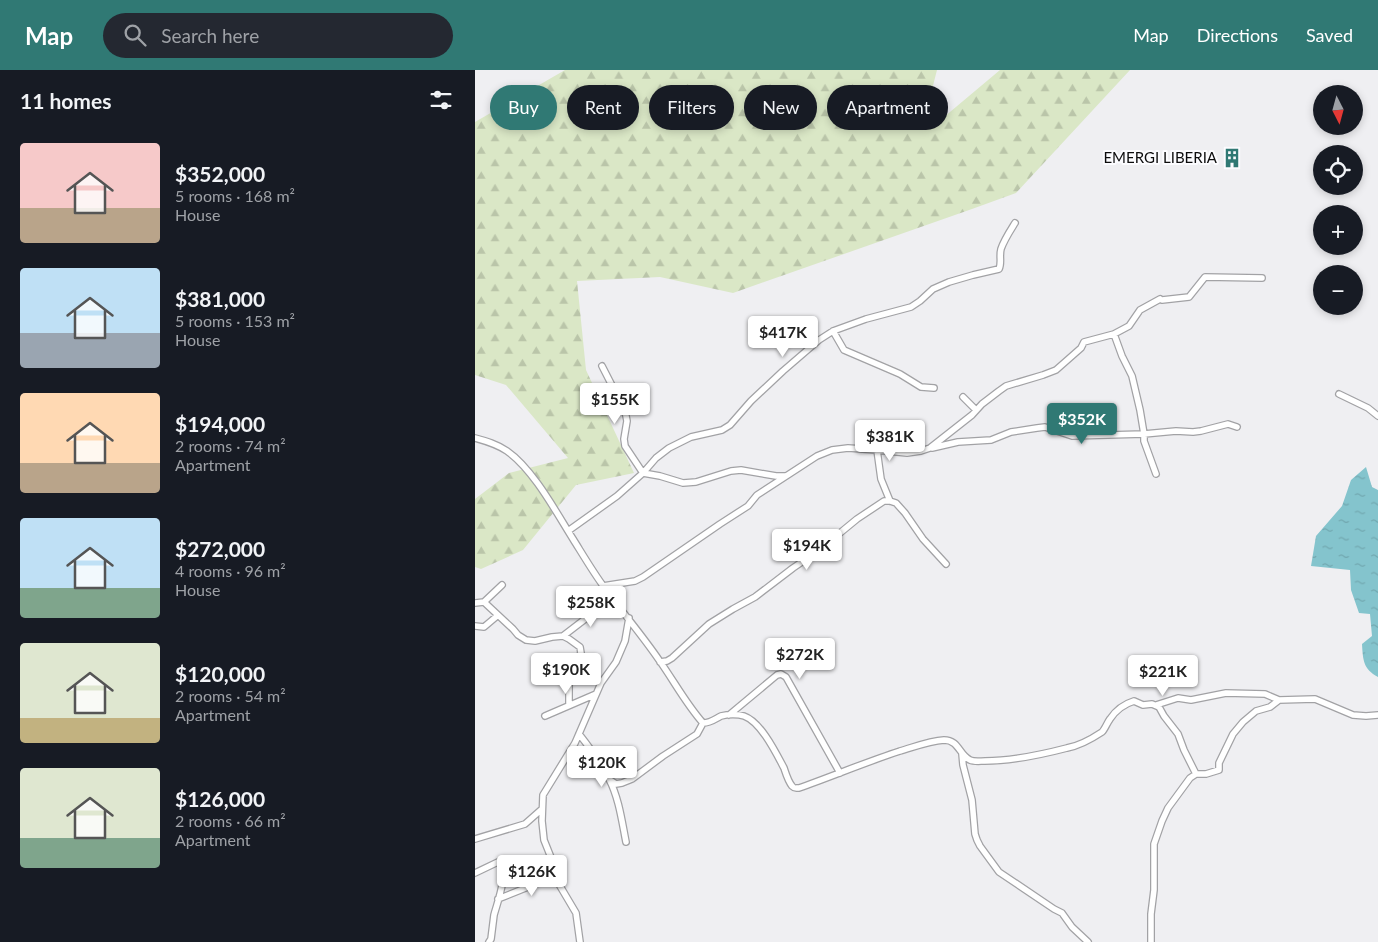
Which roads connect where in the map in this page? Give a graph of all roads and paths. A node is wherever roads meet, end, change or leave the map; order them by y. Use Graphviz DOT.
graph roads {
  1 [pos="1015,223"];
  2 [pos="1262,278"];
  3 [pos="833,331"];
  4 [pos="1114,334"];
  5 [pos="602,366"];
  6 [pos="935,388"];
  7 [pos="1339,394"];
  8 [pos="963,397"];
  9 [pos="976,410"];
  10 [pos="1378,416"];
  11 [pos="1237,427"];
  12 [pos="1144,434"];
  13 [pos="475,438"];
  14 [pos="930,448"];
  15 [pos="877,450"];
  16 [pos="643,474"];
  17 [pos="1156,474"];
  18 [pos="778,478"];
  19 [pos="891,501"];
  20 [pos="568,531"];
  21 [pos="946,564"];
  22 [pos="502,585"];
  23 [pos="603,586"];
  24 [pos="483,602"];
  25 [pos="475,603"];
  26 [pos="606,603"];
  27 [pos="497,616"];
  28 [pos="629,618"];
  29 [pos="475,626"];
  30 [pos="563,636"];
  31 [pos="660,662"];
  32 [pos="596,694"];
  33 [pos="1279,700"];
  34 [pos="569,705"];
  35 [pos="1156,705"];
  36 [pos="729,715"];
  37 [pos="545,716"];
  38 [pos="1377,716"];
  39 [pos="703,723"];
  40 [pos="579,734"];
  41 [pos="962,754"];
  42 [pos="840,772"];
  43 [pos="1196,774"];
  44 [pos="610,780"];
  45 [pos="542,809"];
  46 [pos="475,839"];
  47 [pos="626,842"];
  48 [pos="475,873"];
  49 [pos="557,875"];
  50 [pos="498,899"];
  51 [pos="489,942"];
  52 [pos="580,942"];
  53 [pos="1088,942"];
  54 [pos="1151,942"];
  1 -- 3 [label="street"];
  2 -- 4 [label="street"];
  3 -- 6 [label="street"];
  3 -- 16 [label="street"];
  4 -- 9 [label="street"];
  4 -- 12 [label="street"];
  5 -- 16 [label="street"];
  7 -- 10 [label="street"];
  8 -- 9 [label="street"];
  9 -- 14 [label="street"];
  11 -- 12 [label="street"];
  12 -- 14 [label="street"];
  12 -- 17 [label="street"];
  13 -- 20 [label="street"];
  14 -- 15 [label="street"];
  15 -- 18 [label="street"];
  15 -- 19 [label="street"];
  16 -- 18 [label="street"];
  16 -- 20 [label="street"];
  18 -- 23 [label="street"];
  19 -- 21 [label="street"];
  19 -- 31 [label="street"];
  20 -- 23 [label="street"];
  22 -- 24 [label="street"];
  23 -- 28 [label="street"];
  24 -- 25 [label="street"];
  24 -- 27 [label="street"];
  26 -- 30 [label="street"];
  27 -- 29 [label="street"];
  27 -- 30 [label="street"];
  28 -- 31 [label="street"];
  28 -- 32 [label="street"];
  30 -- 34 [label="street"];
  31 -- 39 [label="street"];
  32 -- 34 [label="street"];
  32 -- 40 [label="street"];
  33 -- 35 [label="street"];
  33 -- 38 [label="street"];
  33 -- 43 [label="street"];
  34 -- 37 [label="street"];
  35 -- 41 [label="street"];
  35 -- 43 [label="street"];
  36 -- 39 [label="street"];
  36 -- 42 [label="street"];
  36 -- 42 [label="street"];
  39 -- 44 [label="street"];
  40 -- 44 [label="street"];
  40 -- 45 [label="street"];
  41 -- 42 [label="street"];
  41 -- 53 [label="street"];
  43 -- 54 [label="street"];
  44 -- 47 [label="street"];
  45 -- 46 [label="street"];
  45 -- 49 [label="street"];
  48 -- 50 [label="street"];
  49 -- 50 [label="street"];
  49 -- 52 [label="street"];
  50 -- 51 [label="street"];
}
